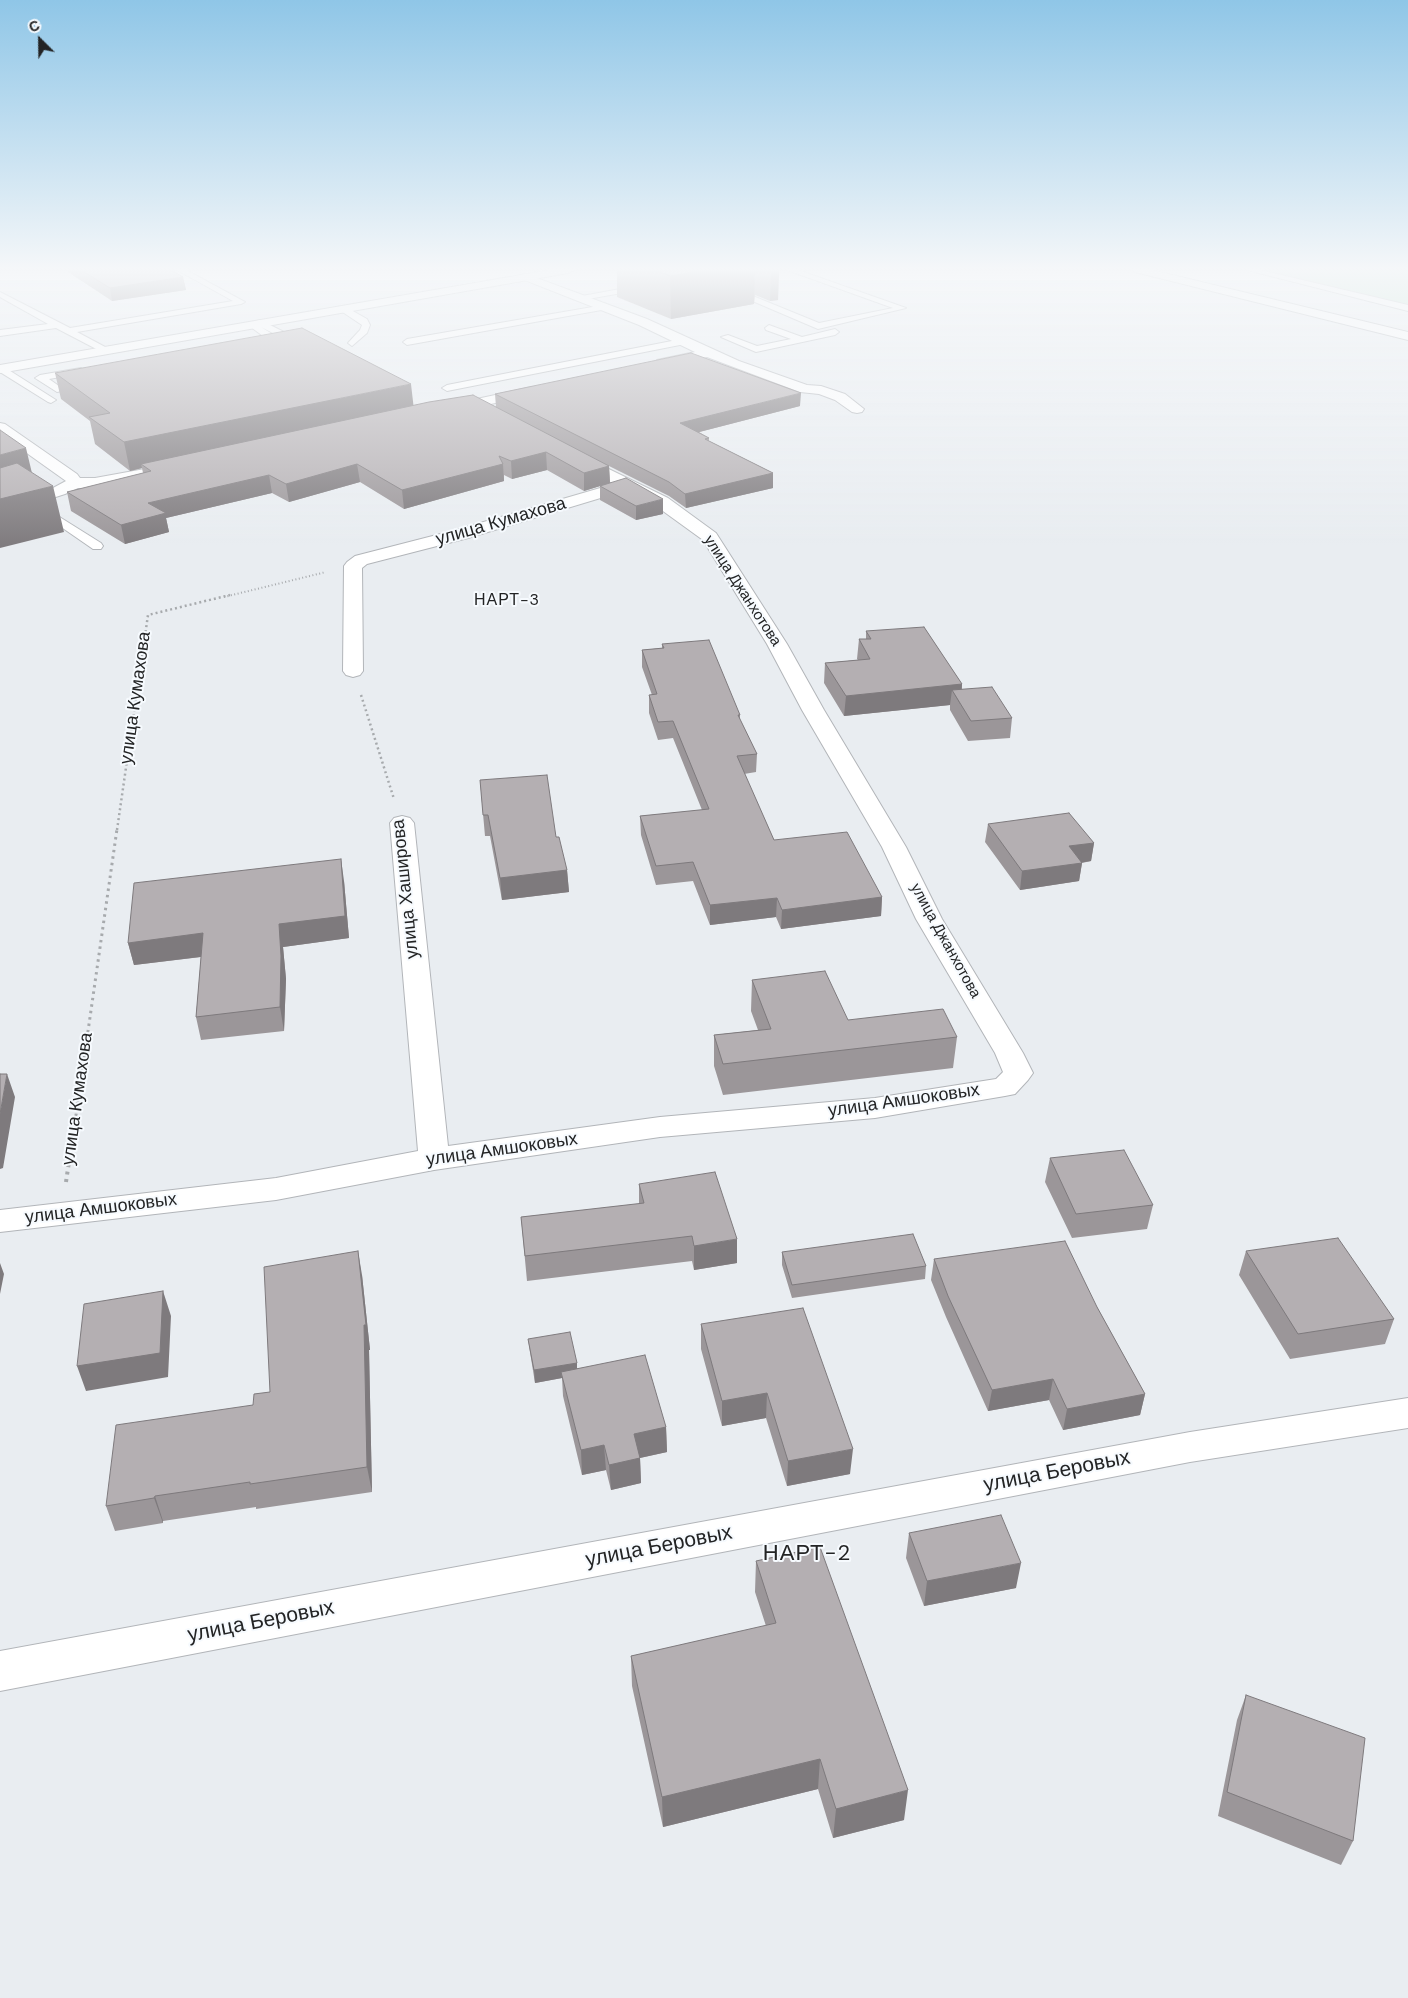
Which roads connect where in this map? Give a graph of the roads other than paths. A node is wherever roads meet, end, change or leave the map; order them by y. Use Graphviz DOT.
graph roads {
  1 [pos="32,363"];
  2 [pos="573,363"];
  3 [pos="660,363"];
  4 [pos="736,363"];
  5 [pos="652,365"];
  6 [pos="0,369"];
  7 [pos="88,370"];
  8 [pos="96,382"];
  9 [pos="548,387"];
  10 [pos="447,388"];
  11 [pos="51,400"];
  12 [pos="473,404"];
  13 [pos="857,410"];
  14 [pos="435,412"];
  15 [pos="498,417"];
  16 [pos="0,426"];
  17 [pos="558,449"];
  18 [pos="165,470"];
  19 [pos="74,483"];
  20 [pos="628,486"];
  21 [pos="29,501"];
  22 [pos="0,510"];
  23 [pos="97,546"];
  24 [pos="353,671"];
  25 [pos="402,823"];
  26 [pos="1005,1087"];
  27 [pos="434,1158"];
  28 [pos="0,1221"];
  29 [pos="1408,1412"];
  30 [pos="0,1671"];
  1 -- 6 [label="street"];
  2 -- 10 [label="lane"];
  3 -- 5 [label="street"];
  4 -- 13 [label="street"];
  6 -- 11 [label="lane"];
  7 -- 8 [label="lane"];
  9 -- 12 [label="street"];
  12 -- 14 [label="street"];
  12 -- 15 [label="street"];
  16 -- 19 [label="street"];
  17 -- 20 [label="street, улица Джанхотова"];
  18 -- 19 [label="street"];
  19 -- 21 [label="street"];
  20 -- 24 [label="street, улица Кумахова"];
  20 -- 26 [label="street, улица Джанхотова"];
  21 -- 22 [label="street"];
  21 -- 23 [label="lane"];
  25 -- 27 [label="street, улица Хаширова"];
  26 -- 27 [label="street, улица Амшоковых"];
  27 -- 28 [label="street, улица Амшоковых"];
  29 -- 30 [label="street, улица Беровых"];
}
